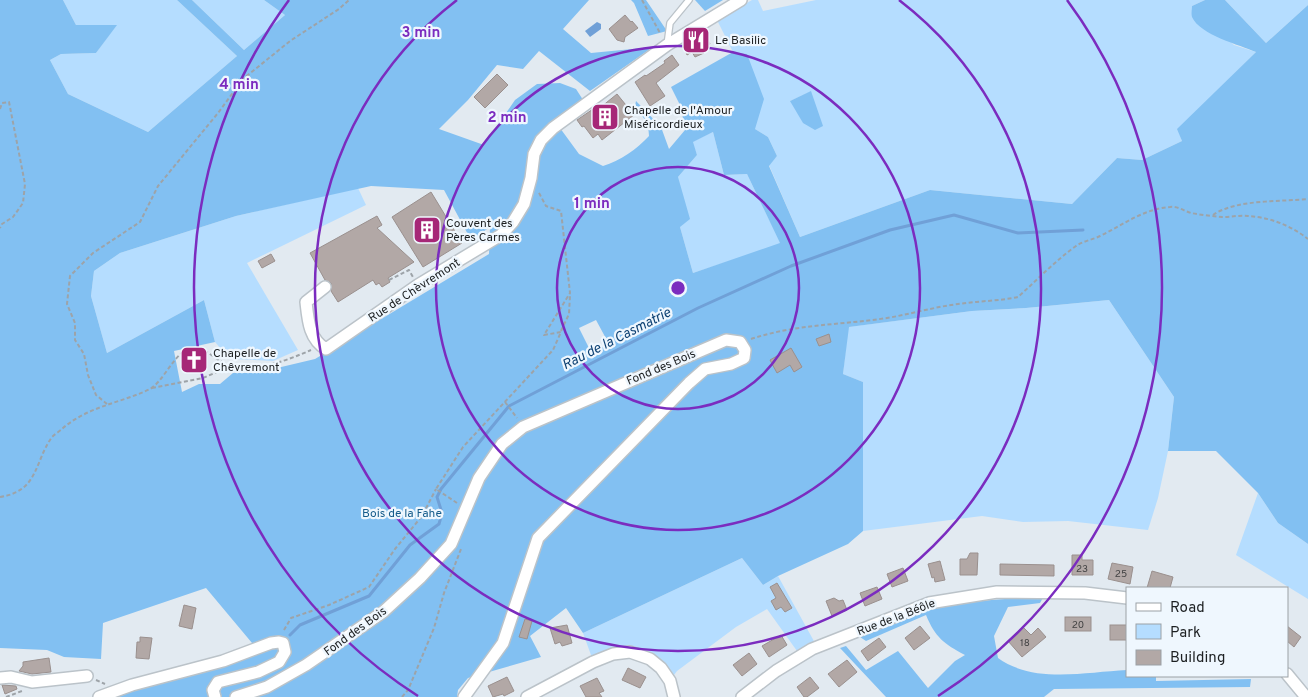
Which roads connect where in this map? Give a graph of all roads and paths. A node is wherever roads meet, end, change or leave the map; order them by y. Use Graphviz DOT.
graph roads {
  1 [pos="349,0"];
  2 [pos="642,0"];
  3 [pos="689,0"];
  4 [pos="741,0"];
  5 [pos="666,45"];
  6 [pos="0,109"];
  7 [pos="530,178"];
  8 [pos="1308,198"];
  9 [pos="1211,216"];
  10 [pos="0,228"];
  11 [pos="1308,239"];
  12 [pos="409,270"];
  13 [pos="389,280"];
  14 [pos="325,287"];
  15 [pos="570,293"];
  16 [pos="561,332"];
  17 [pos="740,342"];
  18 [pos="320,345"];
  19 [pos="231,366"];
  20 [pos="152,388"];
  21 [pos="505,402"];
  22 [pos="107,404"];
  23 [pos="524,426"];
  24 [pos="437,490"];
  25 [pos="0,497"];
  26 [pos="465,509"];
  27 [pos="462,547"];
  28 [pos="1126,598"];
  29 [pos="284,630"];
  30 [pos="1288,675"];
  31 [pos="87,676"];
  32 [pos="0,678"];
  33 [pos="32,682"];
  34 [pos="118,690"];
  35 [pos="6,697"];
  36 [pos="99,697"];
  37 [pos="215,697"];
  38 [pos="236,697"];
  39 [pos="402,697"];
  40 [pos="464,697"];
  41 [pos="527,697"];
  42 [pos="674,697"];
  43 [pos="742,697"];
  44 [pos="1306,697"];
  1 -- 22 [label="path"];
  2 -- 5 [label="path"];
  3 -- 5 [label="lane"];
  4 -- 5 [label="street, Rue de Chèvremont"];
  5 -- 7 [label="street, Rue de Chèvremont"];
  6 -- 10 [label="path"];
  7 -- 15 [label="path"];
  7 -- 18 [label="street, Rue de Chèvremont"];
  8 -- 9 [label="path"];
  9 -- 11 [label="path"];
  9 -- 17 [label="path"];
  12 -- 13 [label="path"];
  14 -- 18 [label="street"];
  15 -- 16 [label="path"];
  15 -- 16 [label="path"];
  16 -- 21 [label="path"];
  17 -- 23 [label="street, Fond des Bois"];
  17 -- 40 [label="street, Fond des Bois"];
  18 -- 19 [label="path"];
  19 -- 20 [label="path"];
  19 -- 20 [label="path"];
  20 -- 22 [label="path"];
  21 -- 23 [label="path"];
  21 -- 24 [label="path"];
  22 -- 25 [label="path"];
  23 -- 26 [label="street, Fond des Bois"];
  24 -- 26 [label="path"];
  24 -- 29 [label="path"];
  26 -- 38 [label="street, Fond des Bois"];
  27 -- 39 [label="path"];
  28 -- 43 [label="street, Rue de la Béôle"];
  30 -- 44 [label="street"];
  31 -- 33 [label="street"];
  31 -- 34 [label="path"];
  32 -- 33 [label="street"];
  33 -- 35 [label="path"];
  34 -- 36 [label="street"];
  34 -- 37 [label="street"];
  41 -- 42 [label="street"];
}
